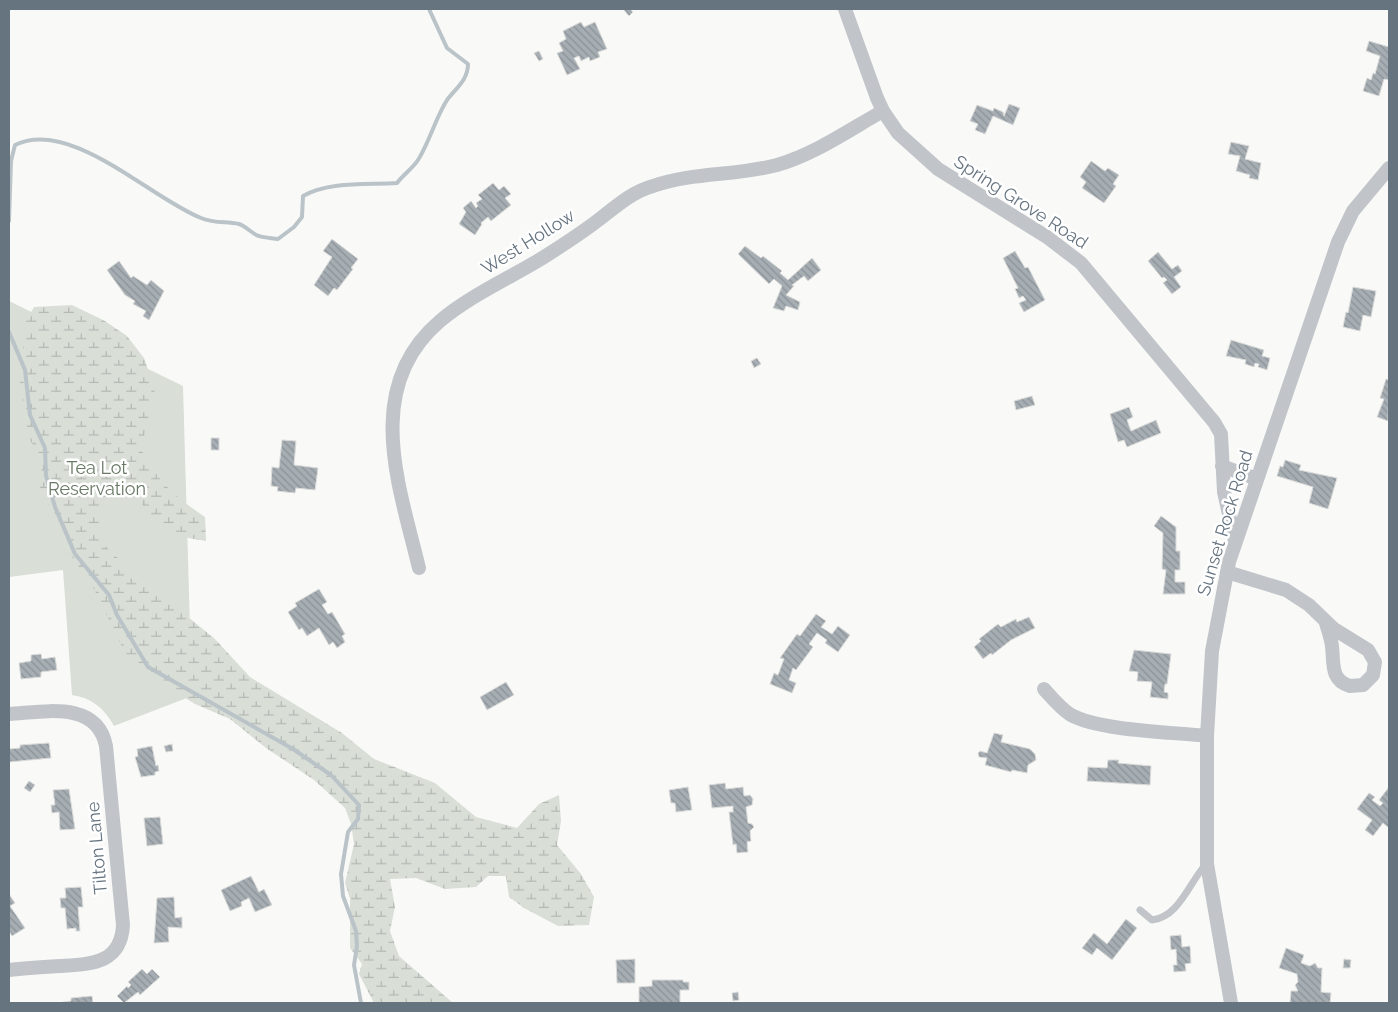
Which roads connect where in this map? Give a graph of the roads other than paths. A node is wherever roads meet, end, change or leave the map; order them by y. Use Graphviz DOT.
graph roads {
  1 [pos="845,9"];
  2 [pos="883,111"];
  3 [pos="1389,168"];
  4 [pos="1222,466"];
  5 [pos="1257,479"];
  6 [pos="1236,541"];
  7 [pos="420,568"];
  8 [pos="1227,572"];
  9 [pos="1326,623"];
  10 [pos="1044,689"];
  11 [pos="9,714"];
  12 [pos="1207,736"];
  13 [pos="1207,864"];
  14 [pos="1140,910"];
  15 [pos="9,970"];
  16 [pos="1231,1003"];
  1 -- 2 [label="street, Spring Grove Road"];
  2 -- 4 [label="street, Spring Grove Road"];
  2 -- 7 [label="street, West Hollow"];
  3 -- 5 [label="street, Sunset Rock Road"];
  4 -- 5 [label="street"];
  4 -- 6 [label="street, Spring Grove Road"];
  5 -- 6 [label="street, Sunset Rock Road"];
  6 -- 8 [label="street, Sunset Rock Road"];
  8 -- 9 [label="street"];
  8 -- 12 [label="street, Sunset Rock Road"];
  9 -- 9 [label="street"];
  10 -- 12 [label="street"];
  11 -- 15 [label="street, Tilton Lane"];
  12 -- 13 [label="street, Sunset Rock Road"];
  13 -- 14 [label="lane"];
  13 -- 16 [label="street, Sunset Rock Road"];
}
